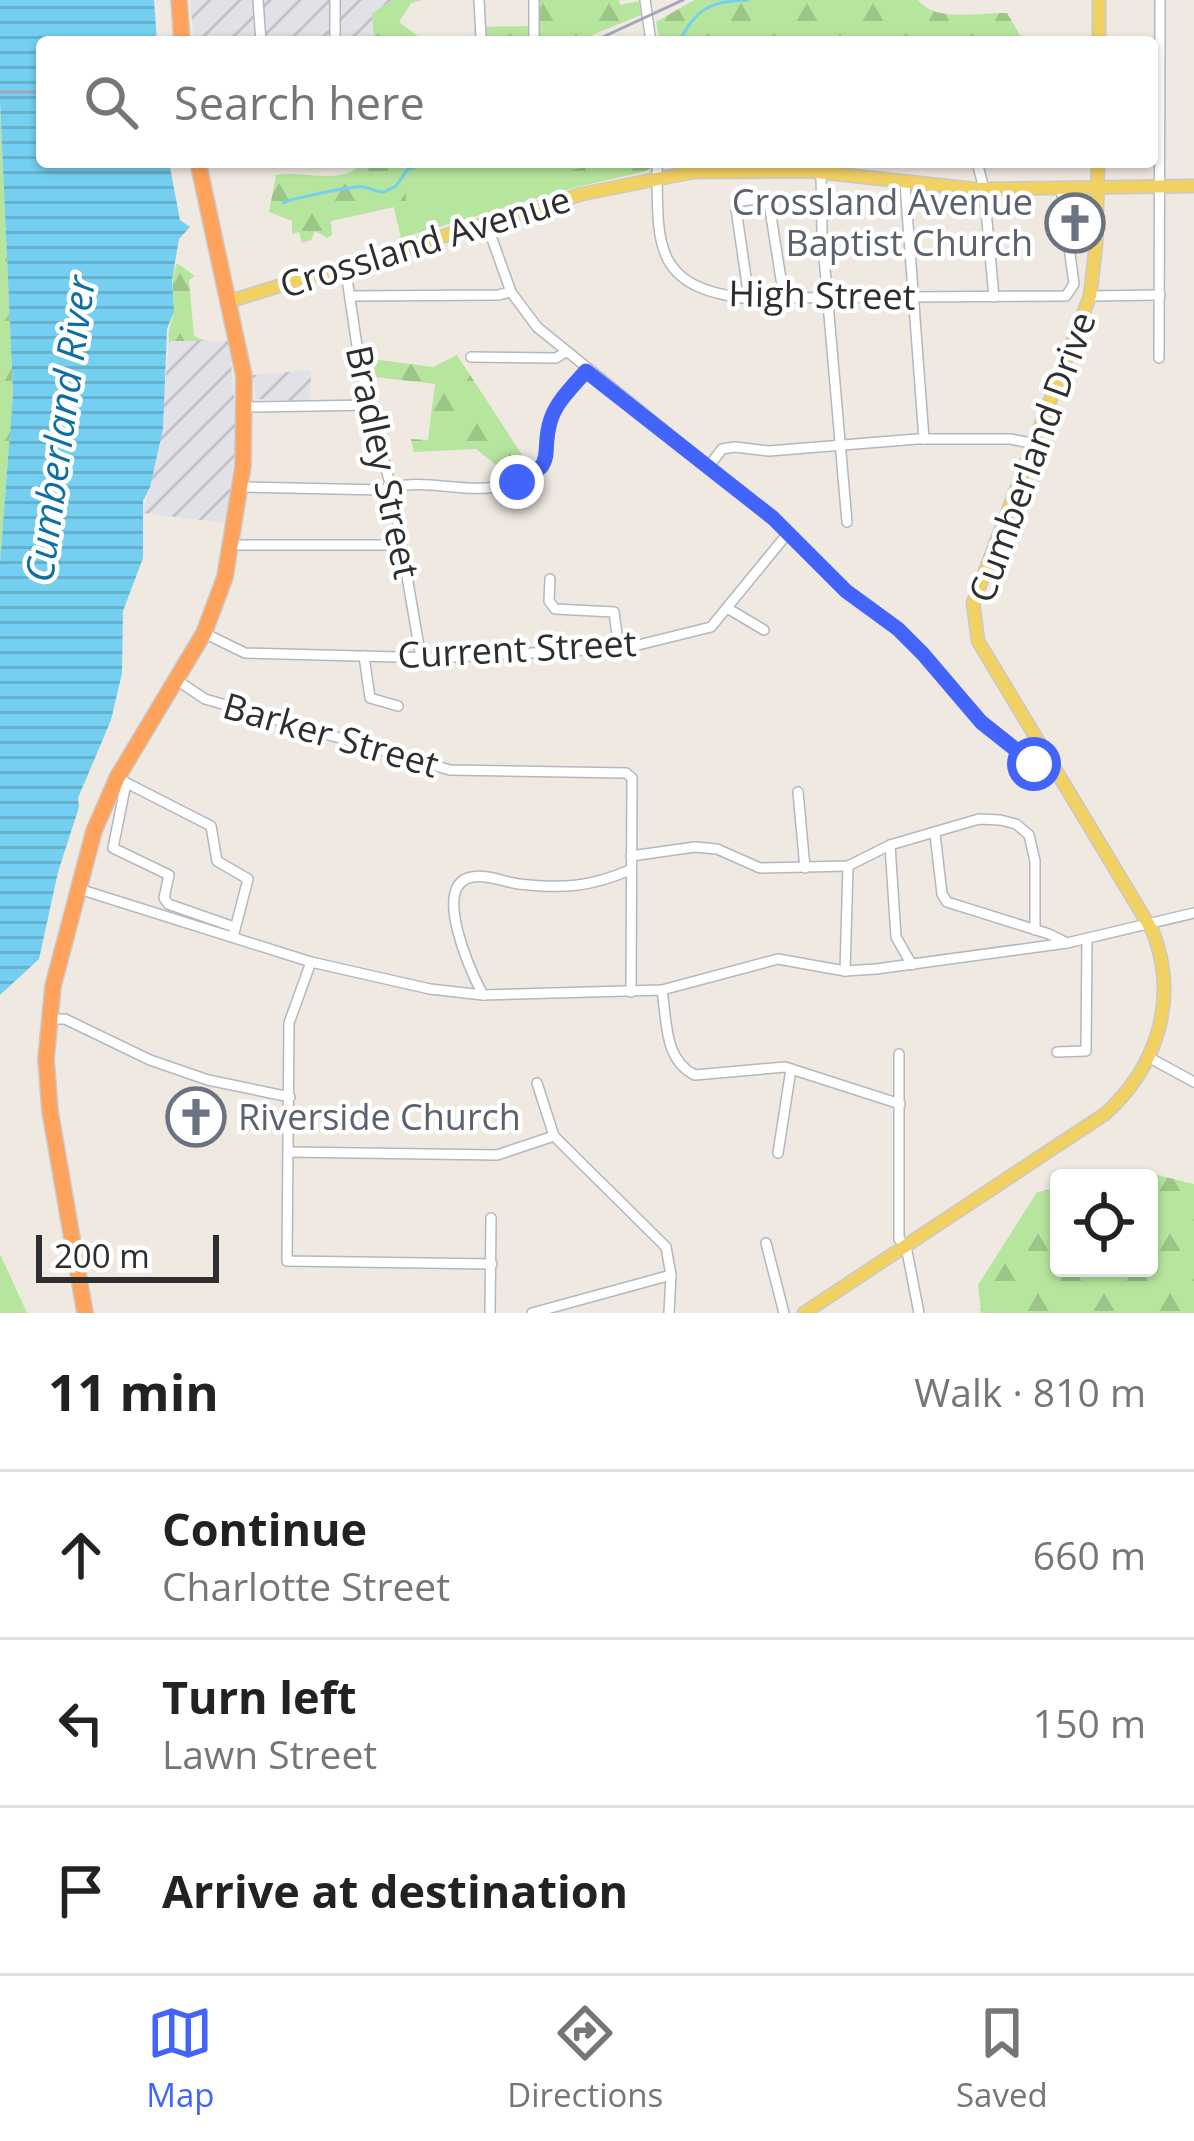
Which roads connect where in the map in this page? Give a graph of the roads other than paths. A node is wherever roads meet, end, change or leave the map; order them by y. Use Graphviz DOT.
graph roads {
  1 [pos="178,0"];
  2 [pos="258,0"];
  3 [pos="335,0"];
  4 [pos="479,0"];
  5 [pos="534,0"];
  6 [pos="645,0"];
  7 [pos="1099,0"];
  8 [pos="1160,0"];
  9 [pos="534,35"];
  10 [pos="181,36"];
  11 [pos="261,36"];
  12 [pos="335,36"];
  13 [pos="481,36"];
  14 [pos="650,36"];
  15 [pos="1099,36"];
  16 [pos="199,168"];
  17 [pos="657,168"];
  18 [pos="979,168"];
  19 [pos="1098,168"];
  20 [pos="820,172"];
  21 [pos="657,177"];
  22 [pos="905,184"];
  23 [pos="1158,185"];
  24 [pos="1098,186"];
  25 [pos="1194,186"];
  26 [pos="1061,188"];
  27 [pos="984,189"];
  28 [pos="486,221"];
  29 [pos="345,265"];
  30 [pos="511,292"];
  31 [pos="1160,295"];
  32 [pos="350,296"];
  33 [pos="1090,296"];
  34 [pos="828,297"];
  35 [pos="911,297"];
  36 [pos="994,297"];
  37 [pos="749,298"];
  38 [pos="784,298"];
  39 [pos="230,301"];
  40 [pos="564,353"];
  41 [pos="471,357"];
  42 [pos="1159,358"];
  43 [pos="586,371"];
  44 [pos="371,405"];
  45 [pos="247,407"];
  46 [pos="924,439"];
  47 [pos="1031,443"];
  48 [pos="841,446"];
  49 [pos="709,466"];
  50 [pos="241,487"];
  51 [pos="390,488"];
  52 [pos="847,522"];
  53 [pos="788,532"];
  54 [pos="232,545"];
  55 [pos="401,545"];
  56 [pos="550,579"];
  57 [pos="728,608"];
  58 [pos="764,630"];
  59 [pos="204,633"];
  60 [pos="619,649"];
  61 [pos="364,656"];
  62 [pos="422,658"];
  63 [pos="178,681"];
  64 [pos="398,706"];
  65 [pos="1059,776"];
  66 [pos="122,780"];
  67 [pos="798,792"];
  68 [pos="935,834"];
  69 [pos="890,844"];
  70 [pos="631,856"];
  71 [pos="848,866"];
  72 [pos="805,868"];
  73 [pos="630,870"];
  74 [pos="78,888"];
  75 [pos="1194,913"];
  76 [pos="1149,923"];
  77 [pos="1035,930"];
  78 [pos="233,932"];
  79 [pos="1087,939"];
  80 [pos="1067,944"];
  81 [pos="311,962"];
  82 [pos="912,965"];
  83 [pos="845,971"];
  84 [pos="662,990"];
  85 [pos="631,992"];
  86 [pos="483,995"];
  87 [pos="49,1018"];
  88 [pos="1057,1052"];
  89 [pos="899,1054"];
  90 [pos="1150,1058"];
  91 [pos="791,1069"];
  92 [pos="1194,1082"];
  93 [pos="537,1083"];
  94 [pos="290,1096"];
  95 [pos="900,1104"];
  96 [pos="554,1136"];
  97 [pos="289,1152"];
  98 [pos="778,1154"];
  99 [pos="491,1218"];
  100 [pos="766,1243"];
  101 [pos="906,1246"];
  102 [pos="492,1264"];
  103 [pos="671,1275"];
  104 [pos="820,1309"];
  105 [pos="85,1313"];
  106 [pos="490,1313"];
  107 [pos="532,1313"];
  108 [pos="670,1313"];
  109 [pos="784,1313"];
  110 [pos="803,1313"];
  111 [pos="919,1313"];
  1 -- 10 [label="highway"];
  2 -- 11 [label="street"];
  3 -- 12 [label="street"];
  4 -- 13 [label="street"];
  5 -- 9 [label="street"];
  6 -- 14 [label="street"];
  7 -- 15 [label="main road"];
  8 -- 23 [label="street"];
  16 -- 39 [label="highway"];
  17 -- 21 [label="street"];
  18 -- 27 [label="street"];
  19 -- 24 [label="main road, Cumberland Drive"];
  20 -- 21 [label="main road, Crossland Avenue"];
  20 -- 22 [label="main road, Crossland Avenue"];
  20 -- 34 [label="street"];
  21 -- 28 [label="main road, Crossland Avenue"];
  21 -- 37 [label="street, High Street"];
  22 -- 27 [label="main road, Crossland Avenue"];
  22 -- 35 [label="street"];
  23 -- 24 [label="main road, Crossland Avenue"];
  23 -- 25 [label="main road, Crossland Avenue"];
  23 -- 31 [label="street"];
  24 -- 26 [label="main road, Crossland Avenue"];
  24 -- 33 [label="main road, Cumberland Drive"];
  26 -- 27 [label="main road, Crossland Avenue"];
  26 -- 36 [label="street, High Street"];
  27 -- 36 [label="street"];
  28 -- 29 [label="main road, Crossland Avenue"];
  28 -- 30 [label="street"];
  29 -- 32 [label="street, Bradley Street"];
  29 -- 39 [label="main road, Crossland Avenue"];
  30 -- 32 [label="street"];
  30 -- 40 [label="street"];
  31 -- 33 [label="street"];
  31 -- 42 [label="street"];
  32 -- 44 [label="street, Bradley Street"];
  33 -- 47 [label="main road, Cumberland Drive"];
  34 -- 35 [label="street, High Street"];
  34 -- 38 [label="street, High Street"];
  34 -- 48 [label="street"];
  35 -- 36 [label="street, High Street"];
  35 -- 46 [label="street"];
  37 -- 38 [label="street, High Street"];
  37 -- 38 [label="street"];
  39 -- 45 [label="highway"];
  40 -- 41 [label="street"];
  40 -- 43 [label="street"];
  43 -- 49 [label="street"];
  43 -- 51 [label="street"];
  44 -- 45 [label="street"];
  44 -- 51 [label="street, Bradley Street"];
  45 -- 50 [label="highway"];
  46 -- 47 [label="street"];
  46 -- 48 [label="street"];
  47 -- 65 [label="main road, Cumberland Drive"];
  48 -- 49 [label="street"];
  48 -- 52 [label="street"];
  49 -- 53 [label="street"];
  50 -- 51 [label="street"];
  50 -- 54 [label="highway"];
  51 -- 55 [label="street, Bradley Street"];
  53 -- 57 [label="street, Current Street"];
  53 -- 65 [label="street"];
  54 -- 55 [label="street"];
  54 -- 59 [label="highway"];
  55 -- 62 [label="street, Bradley Street"];
  56 -- 60 [label="street"];
  57 -- 58 [label="street"];
  57 -- 60 [label="street, Current Street"];
  59 -- 61 [label="street, Current Street"];
  59 -- 63 [label="highway"];
  60 -- 62 [label="street, Current Street"];
  61 -- 62 [label="street, Current Street"];
  61 -- 64 [label="street"];
  63 -- 66 [label="highway"];
  63 -- 70 [label="street, Barker Street"];
  65 -- 76 [label="main road, Cumberland Drive"];
  66 -- 74 [label="highway"];
  66 -- 78 [label="street"];
  66 -- 78 [label="street"];
  67 -- 72 [label="street"];
  68 -- 69 [label="street"];
  68 -- 77 [label="street"];
  68 -- 77 [label="street"];
  69 -- 71 [label="street"];
  69 -- 82 [label="street"];
  70 -- 72 [label="street"];
  70 -- 73 [label="street"];
  71 -- 72 [label="street"];
  71 -- 83 [label="street"];
  73 -- 85 [label="street"];
  73 -- 86 [label="street"];
  74 -- 78 [label="street"];
  74 -- 87 [label="highway"];
  75 -- 76 [label="street"];
  76 -- 79 [label="street"];
  76 -- 90 [label="main road, Cumberland Drive"];
  77 -- 80 [label="street"];
  78 -- 81 [label="street"];
  79 -- 80 [label="street"];
  79 -- 88 [label="street"];
  80 -- 82 [label="street"];
  81 -- 86 [label="street"];
  81 -- 94 [label="street"];
  82 -- 83 [label="street"];
  83 -- 84 [label="street"];
  84 -- 85 [label="street"];
  84 -- 91 [label="street"];
  85 -- 86 [label="street"];
  87 -- 94 [label="street"];
  87 -- 105 [label="highway"];
  89 -- 95 [label="street"];
  90 -- 92 [label="street"];
  90 -- 101 [label="main road, Cumberland Drive"];
  91 -- 95 [label="street"];
  91 -- 98 [label="street"];
  93 -- 96 [label="street"];
  94 -- 97 [label="street"];
  95 -- 101 [label="street"];
  96 -- 97 [label="street"];
  96 -- 103 [label="street"];
  97 -- 102 [label="street"];
  99 -- 102 [label="street"];
  100 -- 109 [label="street"];
  101 -- 104 [label="main road, Cumberland Drive"];
  101 -- 111 [label="street"];
  102 -- 106 [label="street"];
  103 -- 107 [label="street"];
  103 -- 108 [label="street"];
  104 -- 110 [label="main road, Cumberland Drive"];
}
